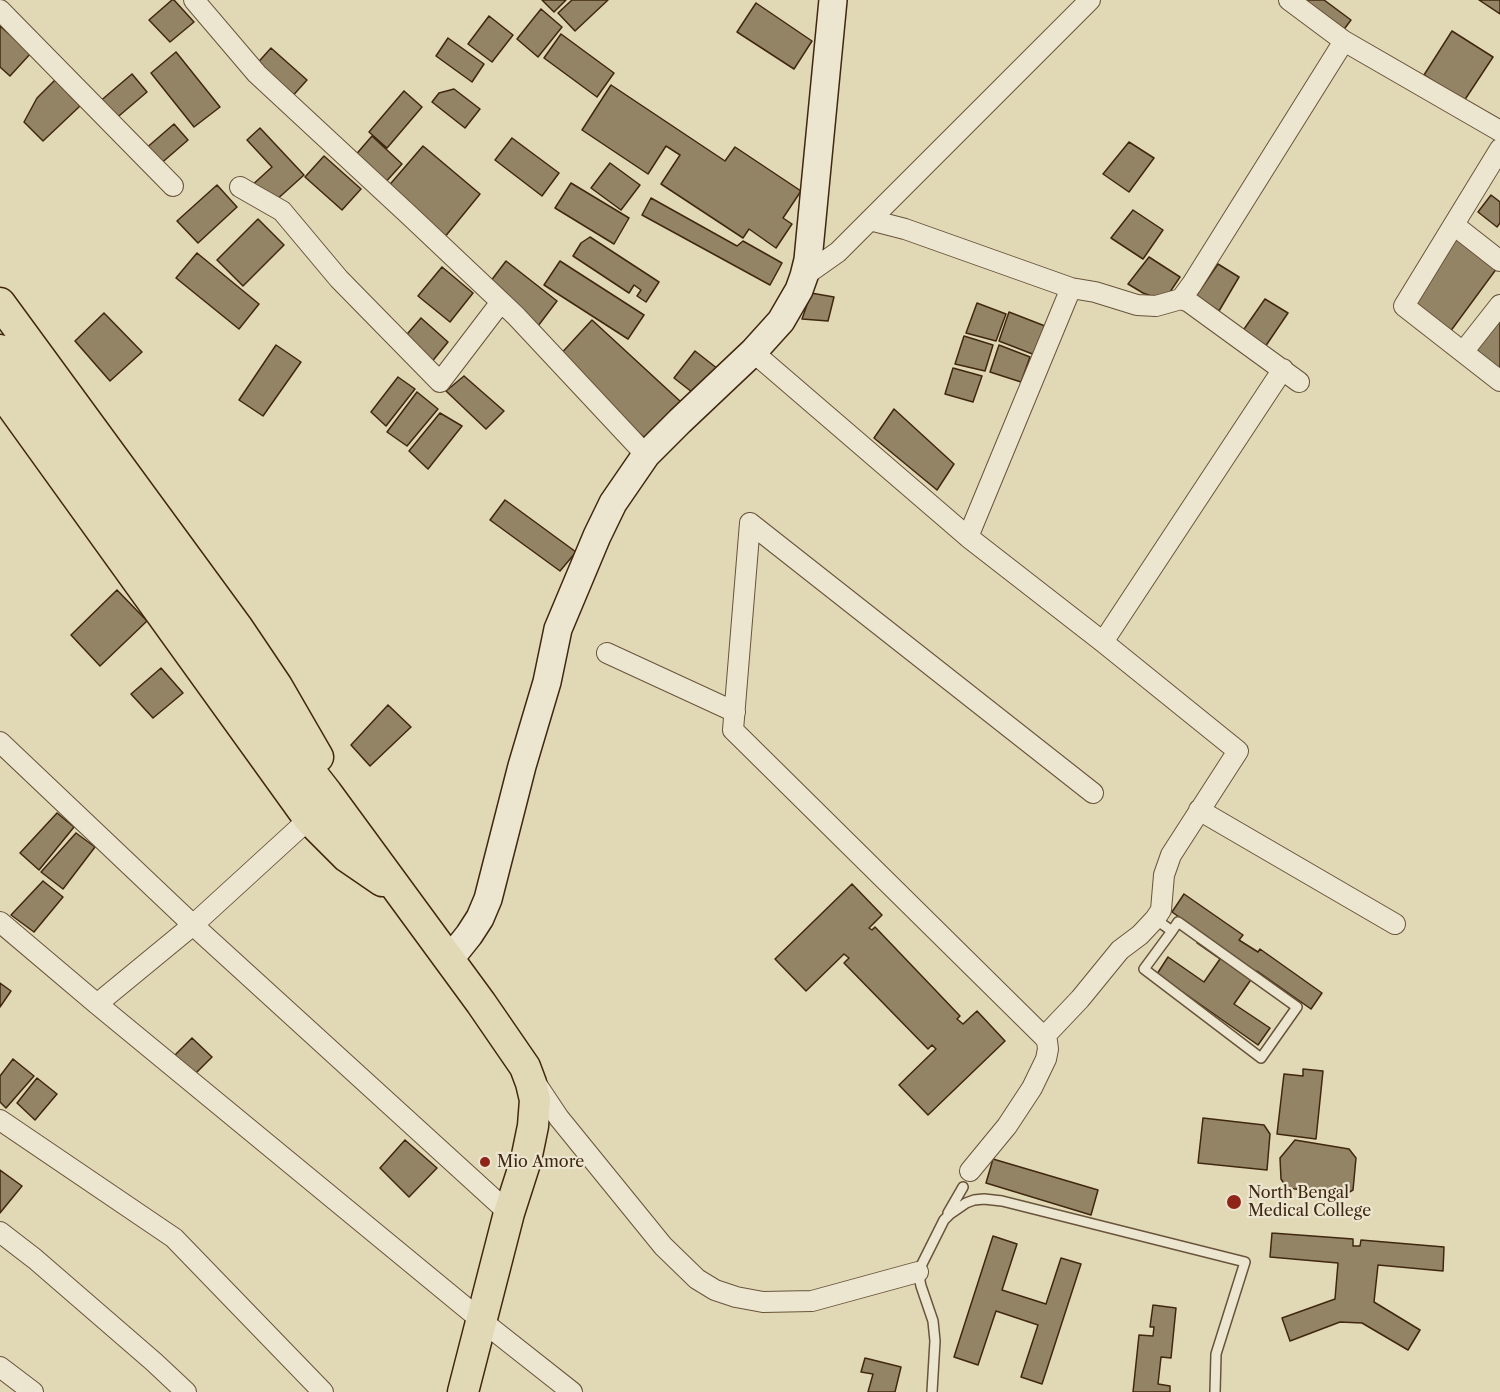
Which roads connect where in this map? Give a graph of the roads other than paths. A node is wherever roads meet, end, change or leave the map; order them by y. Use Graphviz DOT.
graph roads {
  1 [pos="194,0"];
  2 [pos="833,0"];
  3 [pos="1090,0"];
  4 [pos="1289,0"];
  5 [pos="0,10"];
  6 [pos="1344,41"];
  7 [pos="1500,131"];
  8 [pos="1500,149"];
  9 [pos="173,186"];
  10 [pos="240,187"];
  11 [pos="870,220"];
  12 [pos="1454,225"];
  13 [pos="1500,261"];
  14 [pos="804,276"];
  15 [pos="1071,288"];
  16 [pos="1181,299"];
  17 [pos="501,302"];
  18 [pos="0,303"];
  19 [pos="1500,305"];
  20 [pos="0,350"];
  21 [pos="753,352"];
  22 [pos="1463,352"];
  23 [pos="1283,369"];
  24 [pos="1500,381"];
  25 [pos="1299,382"];
  26 [pos="0,390"];
  27 [pos="646,455"];
  28 [pos="968,537"];
  29 [pos="1103,642"];
  30 [pos="607,653"];
  31 [pos="735,712"];
  32 [pos="0,742"];
  33 [pos="327,793"];
  34 [pos="1092,793"];
  35 [pos="1199,810"];
  36 [pos="309,819"];
  37 [pos="401,895"];
  38 [pos="1155,919"];
  39 [pos="0,922"];
  40 [pos="1395,924"];
  41 [pos="193,925"];
  42 [pos="1172,931"];
  43 [pos="450,960"];
  44 [pos="97,1004"];
  45 [pos="1044,1037"];
  46 [pos="525,1067"];
  47 [pos="0,1120"];
  48 [pos="967,1179"];
  49 [pos="509,1213"];
  50 [pos="944,1220"];
  51 [pos="0,1233"];
  52 [pos="918,1272"];
  53 [pos="482,1321"];
  54 [pos="0,1367"];
  55 [pos="33,1392"];
  56 [pos="186,1392"];
  57 [pos="323,1392"];
  58 [pos="463,1392"];
  59 [pos="572,1392"];
  60 [pos="932,1392"];
  61 [pos="1215,1392"];
  1 -- 17 [label="street"];
  2 -- 14 [label="street"];
  3 -- 11 [label="street"];
  4 -- 6 [label="street"];
  5 -- 9 [label="street"];
  6 -- 7 [label="street"];
  6 -- 16 [label="street"];
  8 -- 12 [label="street"];
  10 -- 17 [label="street"];
  11 -- 14 [label="street"];
  11 -- 15 [label="street"];
  12 -- 13 [label="street"];
  12 -- 22 [label="street"];
  14 -- 21 [label="street"];
  15 -- 16 [label="street"];
  15 -- 28 [label="street"];
  16 -- 23 [label="street"];
  17 -- 27 [label="street"];
  18 -- 33 [label="main road"];
  19 -- 22 [label="street"];
  20 -- 33 [label="main road"];
  21 -- 27 [label="street"];
  21 -- 28 [label="street"];
  22 -- 24 [label="street"];
  23 -- 25 [label="street"];
  23 -- 29 [label="street"];
  26 -- 36 [label="main road"];
  27 -- 43 [label="street"];
  28 -- 29 [label="street"];
  29 -- 35 [label="street"];
  30 -- 31 [label="street"];
  31 -- 34 [label="street"];
  31 -- 45 [label="street"];
  32 -- 41 [label="street"];
  33 -- 37 [label="main road"];
  35 -- 38 [label="street"];
  35 -- 40 [label="street"];
  36 -- 37 [label="main road"];
  36 -- 41 [label="street"];
  37 -- 43 [label="main road"];
  38 -- 42 [label="lane"];
  38 -- 45 [label="street"];
  39 -- 44 [label="street"];
  41 -- 44 [label="street"];
  41 -- 49 [label="street"];
  42 -- 42 [label="lane"];
  43 -- 46 [label="main road"];
  44 -- 53 [label="street"];
  45 -- 48 [label="street"];
  46 -- 49 [label="main road"];
  46 -- 52 [label="street"];
  47 -- 57 [label="street"];
  48 -- 50 [label="lane"];
  49 -- 53 [label="main road"];
  50 -- 52 [label="lane"];
  50 -- 61 [label="lane"];
  51 -- 56 [label="street"];
  52 -- 60 [label="lane"];
  53 -- 58 [label="main road"];
  53 -- 59 [label="street"];
  54 -- 55 [label="street"];
}
